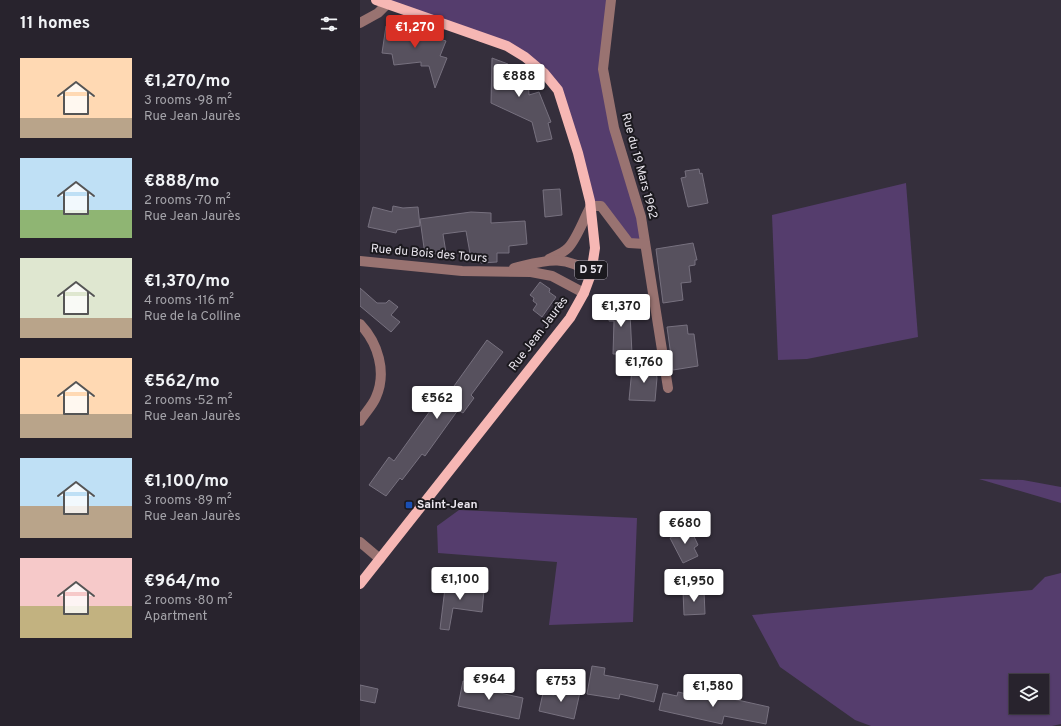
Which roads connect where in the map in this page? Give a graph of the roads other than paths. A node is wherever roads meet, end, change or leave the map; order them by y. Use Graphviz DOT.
graph roads {
  1 [pos="376,0"];
  2 [pos="611,0"];
  3 [pos="387,4"];
  4 [pos="360,23"];
  5 [pos="591,206"];
  6 [pos="645,244"];
  7 [pos="549,259"];
  8 [pos="360,261"];
  9 [pos="496,273"];
  10 [pos="591,274"];
  11 [pos="584,293"];
  12 [pos="360,324"];
  13 [pos="668,388"];
  14 [pos="360,421"];
  15 [pos="360,542"];
  16 [pos="380,559"];
  17 [pos="360,584"];
  1 -- 3 [label="main road, Rue Jean Jaurès / D 57"];
  2 -- 6 [label="street, Rue du 19 Mars 1962"];
  3 -- 4 [label="street"];
  3 -- 5 [label="main road, Rue Jean Jaurès / D 57"];
  5 -- 6 [label="street"];
  5 -- 7 [label="street"];
  5 -- 10 [label="main road, Rue Jean Jaurès / D 57"];
  6 -- 13 [label="street, Rue du 19 Mars 1962"];
  7 -- 9 [label="street"];
  7 -- 10 [label="street"];
  8 -- 9 [label="street, Rue du Bois des Tours"];
  9 -- 11 [label="street"];
  10 -- 11 [label="main road, Rue Jean Jaurès / D 57"];
  11 -- 16 [label="main road, Rue Jean Jaurès / D 57"];
  12 -- 14 [label="street"];
  15 -- 16 [label="street"];
  16 -- 17 [label="main road, Rue Jean Jaurès / D 57"];
}
